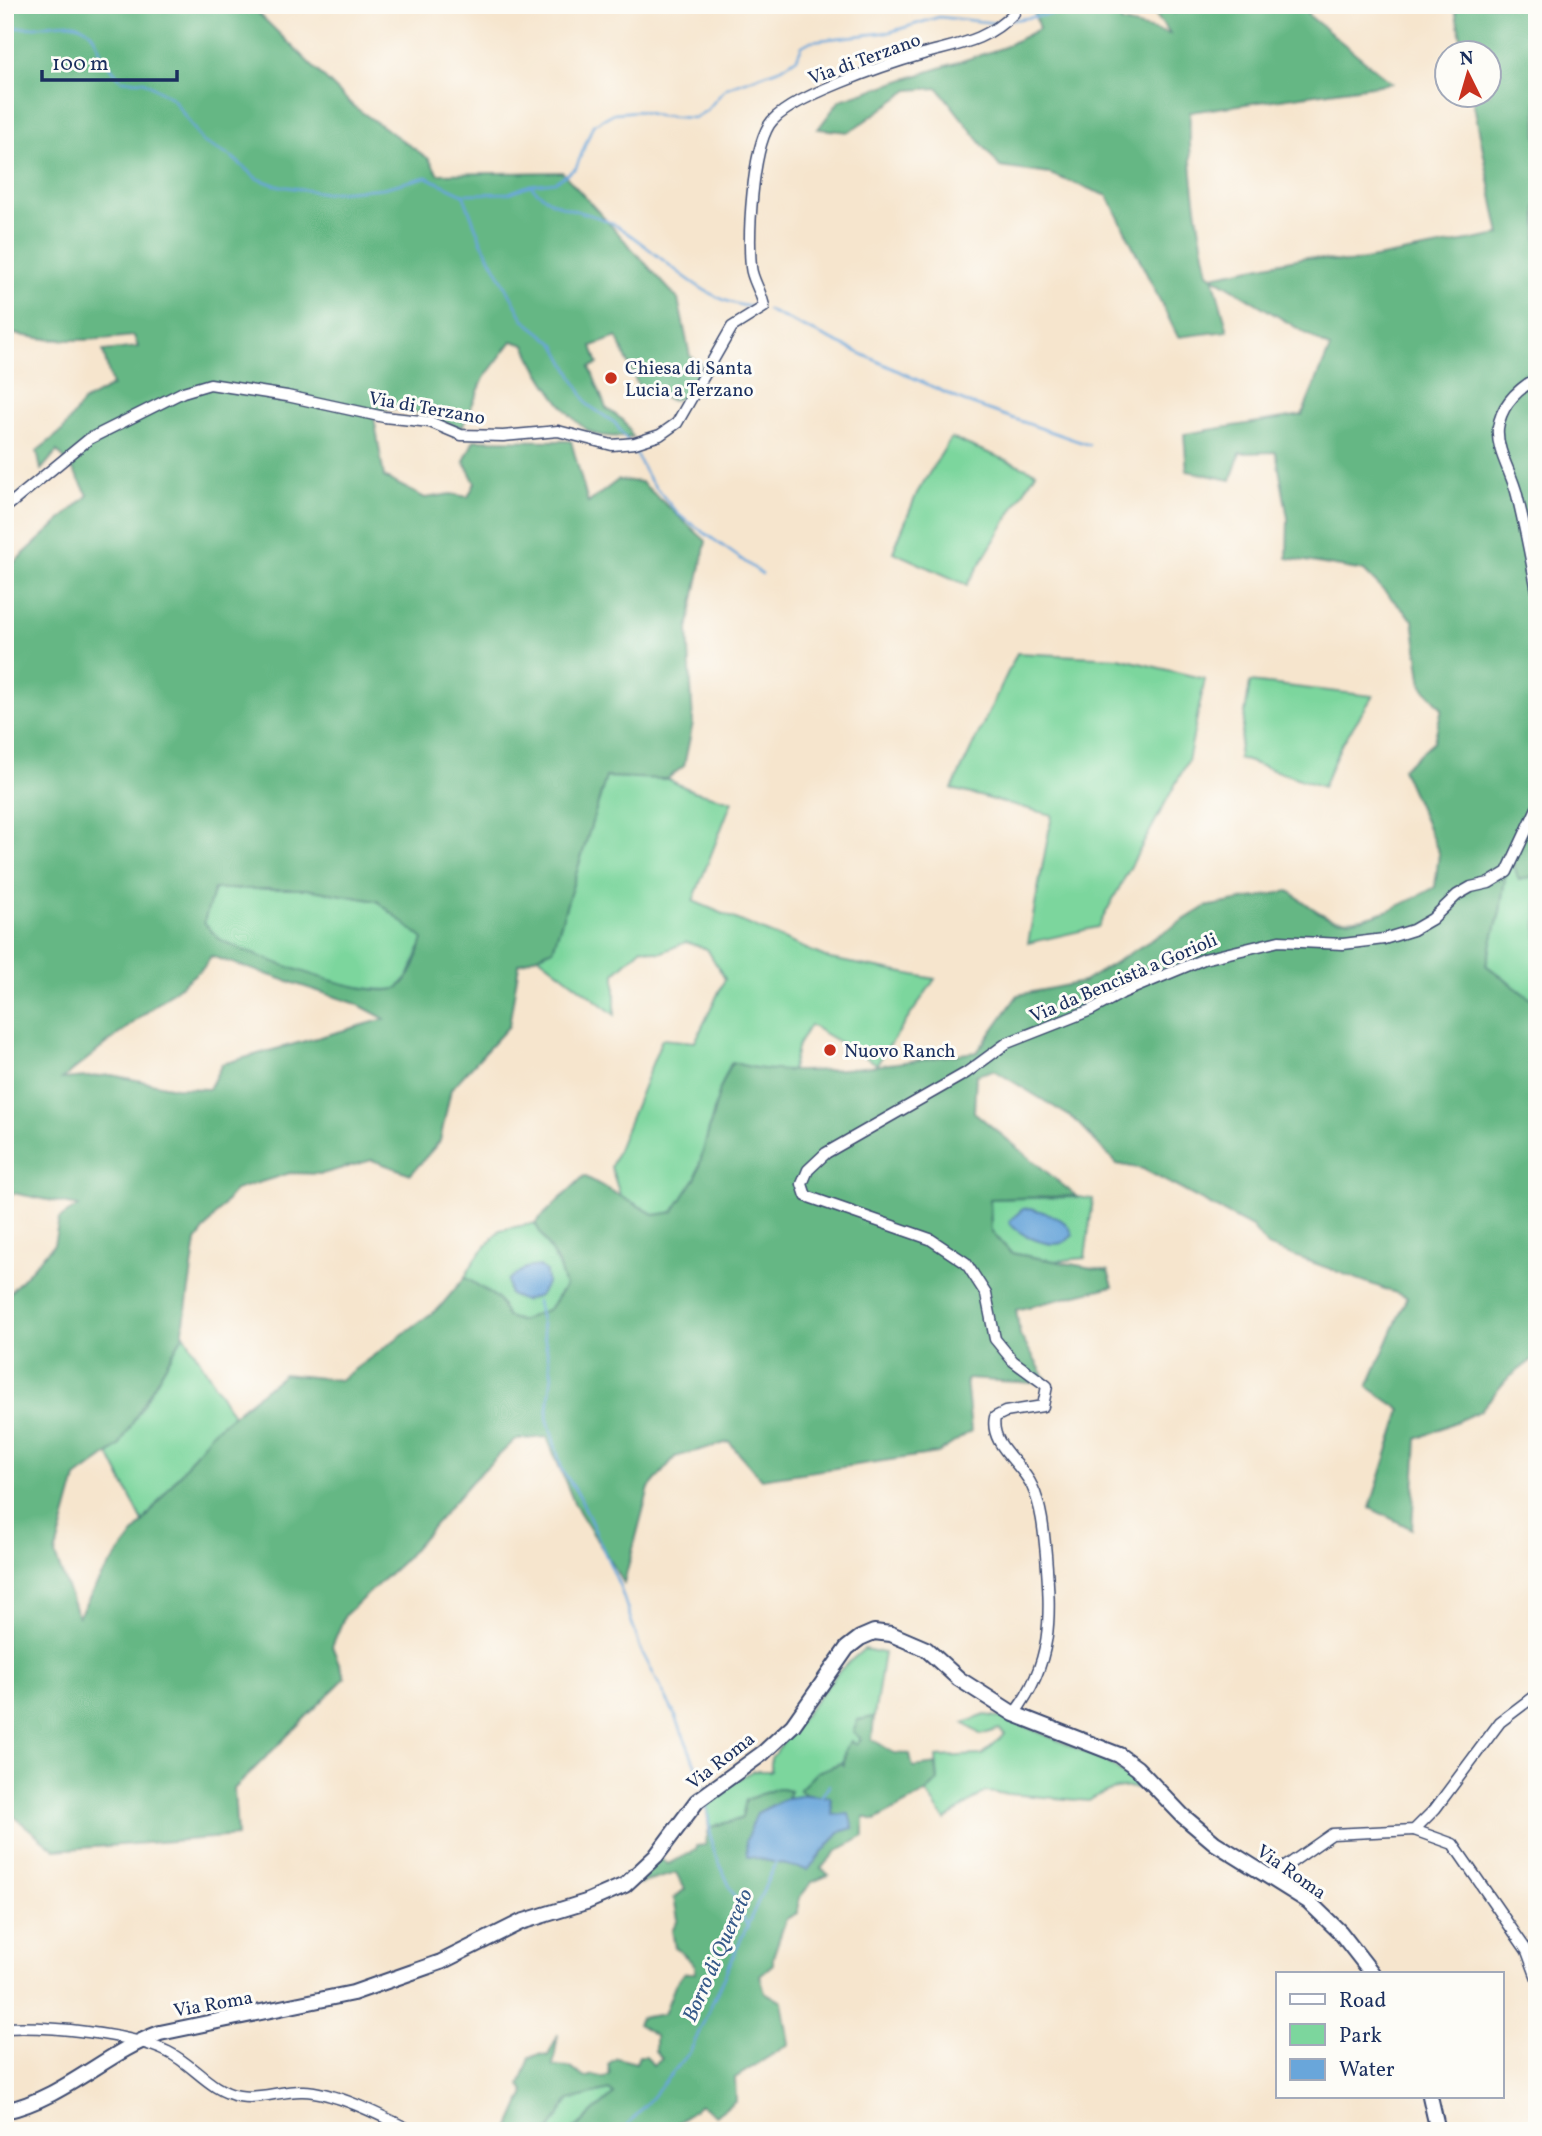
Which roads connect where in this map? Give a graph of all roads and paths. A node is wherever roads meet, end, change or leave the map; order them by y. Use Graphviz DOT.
graph roads {
  1 [pos="1014,5"];
  2 [pos="1537,378"];
  3 [pos="5,508"];
  4 [pos="1537,591"];
  5 [pos="1537,808"];
  6 [pos="1537,1694"];
  7 [pos="1014,1714"];
  8 [pos="1414,1830"];
  9 [pos="1272,1876"];
  10 [pos="1371,1972"];
  11 [pos="1537,1978"];
  12 [pos="5,2028"];
  13 [pos="135,2042"];
  14 [pos="1430,2098"];
  15 [pos="5,2111"];
  16 [pos="412,2131"];
  17 [pos="1438,2131"];
  1 -- 3 [label="street, Via di Terzano"];
  2 -- 4 [label="street"];
  5 -- 7 [label="street, Via da Bencistà a Gorioli"];
  6 -- 8 [label="street"];
  7 -- 9 [label="main road, Via Roma"];
  7 -- 13 [label="main road, Via Roma"];
  8 -- 9 [label="street"];
  8 -- 11 [label="street"];
  9 -- 10 [label="main road, Via Roma"];
  12 -- 13 [label="street"];
  13 -- 15 [label="main road, Via Roma"];
  13 -- 16 [label="street"];
  14 -- 17 [label="main road"];
}
